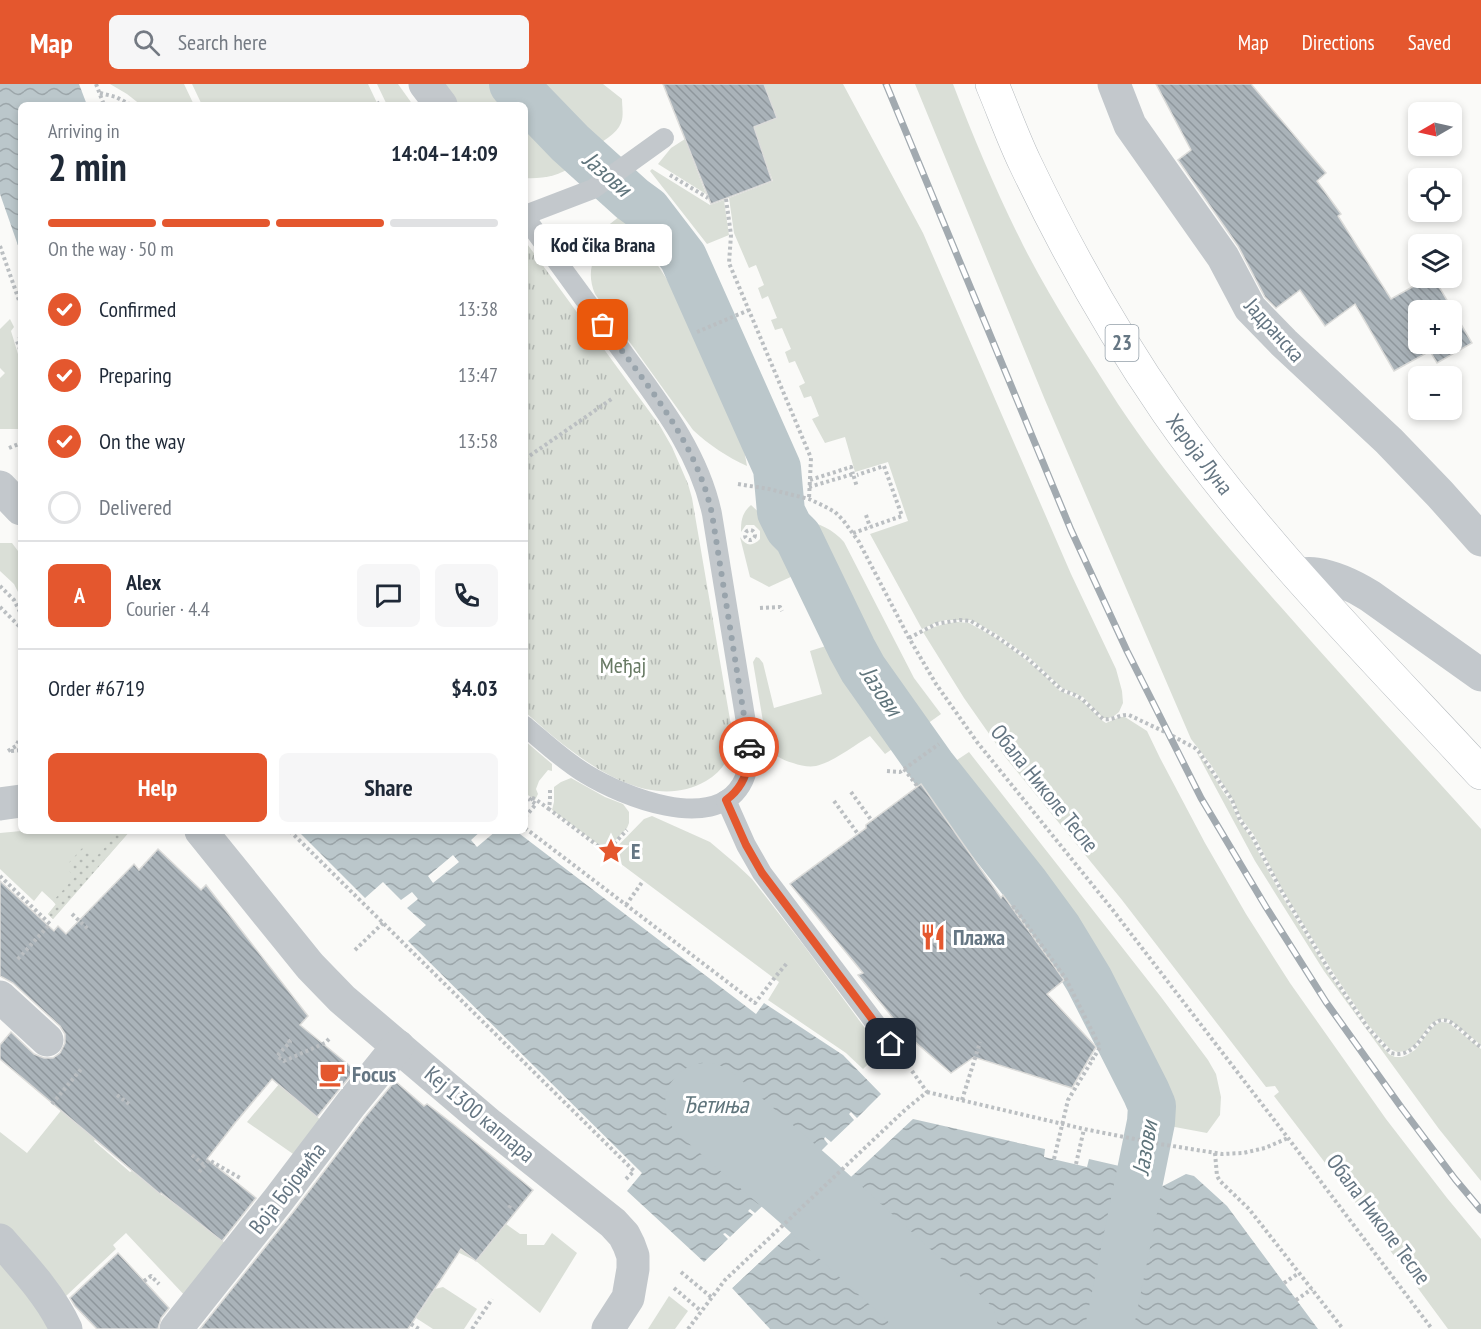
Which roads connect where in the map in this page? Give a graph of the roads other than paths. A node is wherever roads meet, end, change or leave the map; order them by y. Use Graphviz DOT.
graph roads {
  1 [pos="425,84"];
  2 [pos="992,84"];
  3 [pos="1114,84"];
  4 [pos="439,102"];
  5 [pos="664,138"];
  6 [pos="528,215"];
  7 [pos="528,220"];
  8 [pos="0,488"];
  9 [pos="18,505"];
  10 [pos="1481,540"];
  11 [pos="1297,574"];
  12 [pos="1481,675"];
  13 [pos="528,729"];
  14 [pos="1481,773"];
  15 [pos="726,800"];
  16 [pos="18,801"];
  17 [pos="0,804"];
  18 [pos="203,834"];
  19 [pos="0,997"];
  20 [pos="47,1040"];
  21 [pos="891,1044"];
  22 [pos="398,1046"];
  23 [pos="0,1240"];
  24 [pos="71,1328"];
  25 [pos="176,1329"];
  26 [pos="608,1329"];
  1 -- 4 [label="street"];
  2 -- 11 [label="main road, Хероја Луна / 23"];
  3 -- 10 [label="street, Јадранска"];
  5 -- 6 [label="lane"];
  7 -- 15 [label="lane"];
  8 -- 9 [label="street"];
  11 -- 12 [label="street"];
  11 -- 14 [label="main road, Хероја Луна / 23"];
  13 -- 15 [label="lane"];
  15 -- 21 [label="lane"];
  16 -- 17 [label="street"];
  18 -- 22 [label="street, Кеј 1300 каплара"];
  19 -- 20 [label="street"];
  22 -- 25 [label="street, Воја Бојовића"];
  22 -- 26 [label="street, Кеј 1300 каплара"];
  23 -- 24 [label="street"];
}
